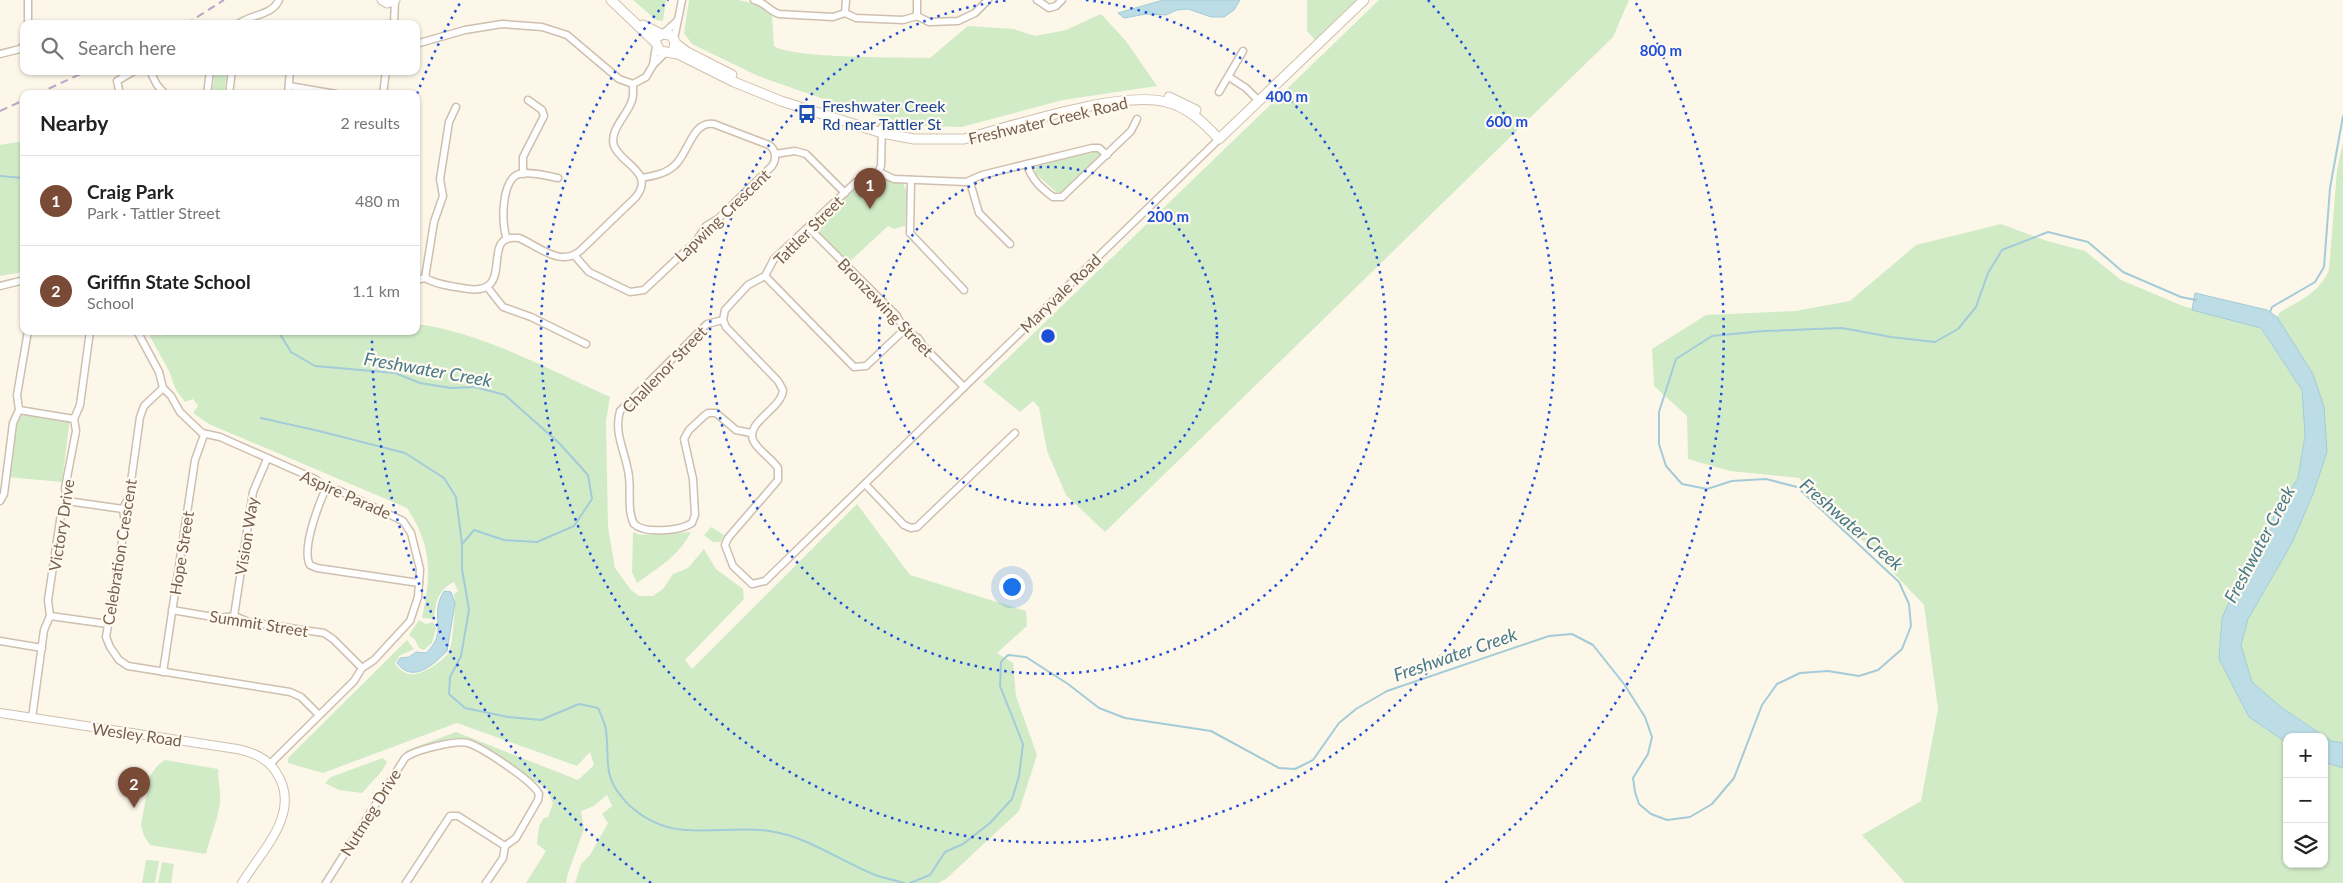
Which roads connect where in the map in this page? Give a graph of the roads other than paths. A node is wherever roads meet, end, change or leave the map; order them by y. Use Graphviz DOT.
graph roads {
  1 [pos="28,0"];
  2 [pos="279,0"];
  3 [pos="395,0"];
  4 [pos="611,0"];
  5 [pos="618,0"];
  6 [pos="682,0"];
  7 [pos="754,0"];
  8 [pos="846,0"];
  9 [pos="918,0"];
  10 [pos="988,0"];
  11 [pos="1037,0"];
  12 [pos="1062,0"];
  13 [pos="1364,0"];
  14 [pos="384,1"];
  15 [pos="764,1"];
  16 [pos="845,13"];
  17 [pos="917,16"];
  18 [pos="28,20"];
  19 [pos="245,20"];
  20 [pos="393,20"];
  21 [pos="394,20"];
  22 [pos="677,21"];
  23 [pos="662,34"];
  24 [pos="420,43"];
  25 [pos="656,45"];
  26 [pos="671,47"];
  27 [pos="20,49"];
  28 [pos="1243,51"];
  29 [pos="0,54"];
  30 [pos="653,65"];
  31 [pos="127,75"];
  32 [pos="152,75"];
  33 [pos="209,75"];
  34 [pos="231,75"];
  35 [pos="290,75"];
  36 [pos="385,75"];
  37 [pos="1229,77"];
  38 [pos="633,84"];
  39 [pos="119,90"];
  40 [pos="161,90"];
  41 [pos="208,90"];
  42 [pos="230,90"];
  43 [pos="289,90"];
  44 [pos="384,90"];
  45 [pos="1219,92"];
  46 [pos="528,100"];
  47 [pos="1259,101"];
  48 [pos="456,107"];
  49 [pos="1137,119"];
  50 [pos="882,130"];
  51 [pos="1221,137"];
  52 [pos="775,154"];
  53 [pos="1107,155"];
  54 [pos="1027,164"];
  55 [pos="879,172"];
  56 [pos="523,174"];
  57 [pos="558,178"];
  58 [pos="641,178"];
  59 [pos="912,180"];
  60 [pos="970,182"];
  61 [pos="845,193"];
  62 [pos="809,228"];
  63 [pos="507,239"];
  64 [pos="1010,244"];
  65 [pos="575,256"];
  66 [pos="765,276"];
  67 [pos="425,278"];
  68 [pos="420,279"];
  69 [pos="20,281"];
  70 [pos="0,286"];
  71 [pos="488,288"];
  72 [pos="964,290"];
  73 [pos="723,320"];
  74 [pos="904,330"];
  75 [pos="27,335"];
  76 [pos="89,335"];
  77 [pos="139,335"];
  78 [pos="586,344"];
  79 [pos="964,387"];
  80 [pos="163,388"];
  81 [pos="19,410"];
  82 [pos="74,418"];
  83 [pos="752,433"];
  84 [pos="1016,433"];
  85 [pos="204,435"];
  86 [pos="266,459"];
  87 [pos="865,484"];
  88 [pos="326,488"];
  89 [pos="0,501"];
  90 [pos="67,501"];
  91 [pos="123,509"];
  92 [pos="419,583"];
  93 [pos="172,610"];
  94 [pos="50,616"];
  95 [pos="234,616"];
  96 [pos="108,624"];
  97 [pos="0,641"];
  98 [pos="42,648"];
  99 [pos="362,668"];
  100 [pos="163,672"];
  101 [pos="0,713"];
  102 [pos="319,715"];
  103 [pos="32,718"];
  104 [pos="270,764"];
  105 [pos="506,846"];
  106 [pos="242,883"];
  107 [pos="326,883"];
  108 [pos="406,883"];
  109 [pos="486,883"];
  1 -- 18 [label="street"];
  2 -- 19 [label="street"];
  3 -- 14 [label="main road"];
  3 -- 21 [label="street"];
  4 -- 25 [label="main road"];
  5 -- 23 [label="main road"];
  6 -- 22 [label="street"];
  7 -- 15 [label="street"];
  8 -- 16 [label="street"];
  9 -- 17 [label="street"];
  10 -- 17 [label="street"];
  11 -- 12 [label="street"];
  13 -- 47 [label="main road, Maryvale Road"];
  14 -- 20 [label="street"];
  15 -- 16 [label="street"];
  16 -- 17 [label="street"];
  22 -- 23 [label="street"];
  22 -- 26 [label="street"];
  23 -- 25 [label="main road"];
  23 -- 26 [label="main road"];
  24 -- 38 [label="street"];
  25 -- 26 [label="main road"];
  25 -- 30 [label="street"];
  26 -- 30 [label="street"];
  26 -- 50 [label="main road, Freshwater Creek Road"];
  27 -- 29 [label="street"];
  28 -- 37 [label="street"];
  30 -- 38 [label="street"];
  31 -- 39 [label="street"];
  32 -- 40 [label="street"];
  33 -- 41 [label="street"];
  34 -- 42 [label="street"];
  35 -- 43 [label="street"];
  36 -- 44 [label="street"];
  37 -- 45 [label="street"];
  37 -- 47 [label="street"];
  38 -- 58 [label="street"];
  46 -- 56 [label="street"];
  47 -- 51 [label="main road, Maryvale Road"];
  48 -- 67 [label="street"];
  49 -- 53 [label="street"];
  50 -- 51 [label="main road, Freshwater Creek Road"];
  50 -- 55 [label="street"];
  51 -- 79 [label="street, Maryvale Road"];
  52 -- 58 [label="street, Lapwing Crescent"];
  52 -- 61 [label="street"];
  52 -- 65 [label="street, Lapwing Crescent"];
  53 -- 54 [label="street"];
  53 -- 54 [label="street"];
  54 -- 60 [label="street"];
  55 -- 59 [label="street"];
  55 -- 61 [label="street, Tattler Street"];
  56 -- 57 [label="street"];
  56 -- 63 [label="street"];
  58 -- 65 [label="street"];
  59 -- 60 [label="street"];
  59 -- 72 [label="street"];
  60 -- 64 [label="street"];
  61 -- 62 [label="street, Tattler Street"];
  62 -- 66 [label="street, Tattler Street"];
  62 -- 74 [label="street, Bronzewing Street"];
  63 -- 65 [label="street"];
  63 -- 71 [label="street"];
  66 -- 73 [label="street, Tattler Street"];
  66 -- 74 [label="street"];
  67 -- 68 [label="street"];
  67 -- 71 [label="street"];
  69 -- 70 [label="street"];
  71 -- 78 [label="street"];
  73 -- 83 [label="street"];
  73 -- 83 [label="street, Challenor Street"];
  74 -- 79 [label="street, Bronzewing Street"];
  75 -- 81 [label="street"];
  76 -- 82 [label="street, Victory Drive"];
  77 -- 80 [label="street"];
  79 -- 87 [label="street, Maryvale Road"];
  80 -- 85 [label="street"];
  80 -- 91 [label="street, Celebration Crescent"];
  81 -- 82 [label="street"];
  81 -- 89 [label="street"];
  82 -- 90 [label="street, Victory Drive"];
  83 -- 87 [label="street, Maryvale Road"];
  84 -- 87 [label="street"];
  85 -- 86 [label="street, Aspire Parade"];
  85 -- 93 [label="street, Hope Street"];
  86 -- 88 [label="street, Aspire Parade"];
  86 -- 95 [label="street, Vision Way"];
  88 -- 92 [label="street, Aspire Parade"];
  88 -- 92 [label="street"];
  90 -- 91 [label="street"];
  90 -- 94 [label="street, Victory Drive"];
  91 -- 96 [label="street, Celebration Crescent"];
  92 -- 99 [label="street, Aspire Parade"];
  93 -- 95 [label="street, Summit Street"];
  93 -- 100 [label="street, Hope Street"];
  94 -- 96 [label="street"];
  94 -- 98 [label="street, Victory Drive"];
  95 -- 99 [label="street, Summit Street"];
  96 -- 100 [label="street, Celebration Crescent"];
  97 -- 98 [label="street"];
  98 -- 103 [label="street, Victory Drive"];
  99 -- 102 [label="street, Aspire Parade"];
  100 -- 102 [label="street, Celebration Crescent"];
  101 -- 103 [label="street, Wesley Road"];
  102 -- 104 [label="street, Aspire Parade"];
  103 -- 104 [label="street, Wesley Road"];
  104 -- 106 [label="street"];
  105 -- 107 [label="street, Nutmeg Drive"];
  105 -- 108 [label="street"];
  105 -- 109 [label="street, Nutmeg Drive"];
}
